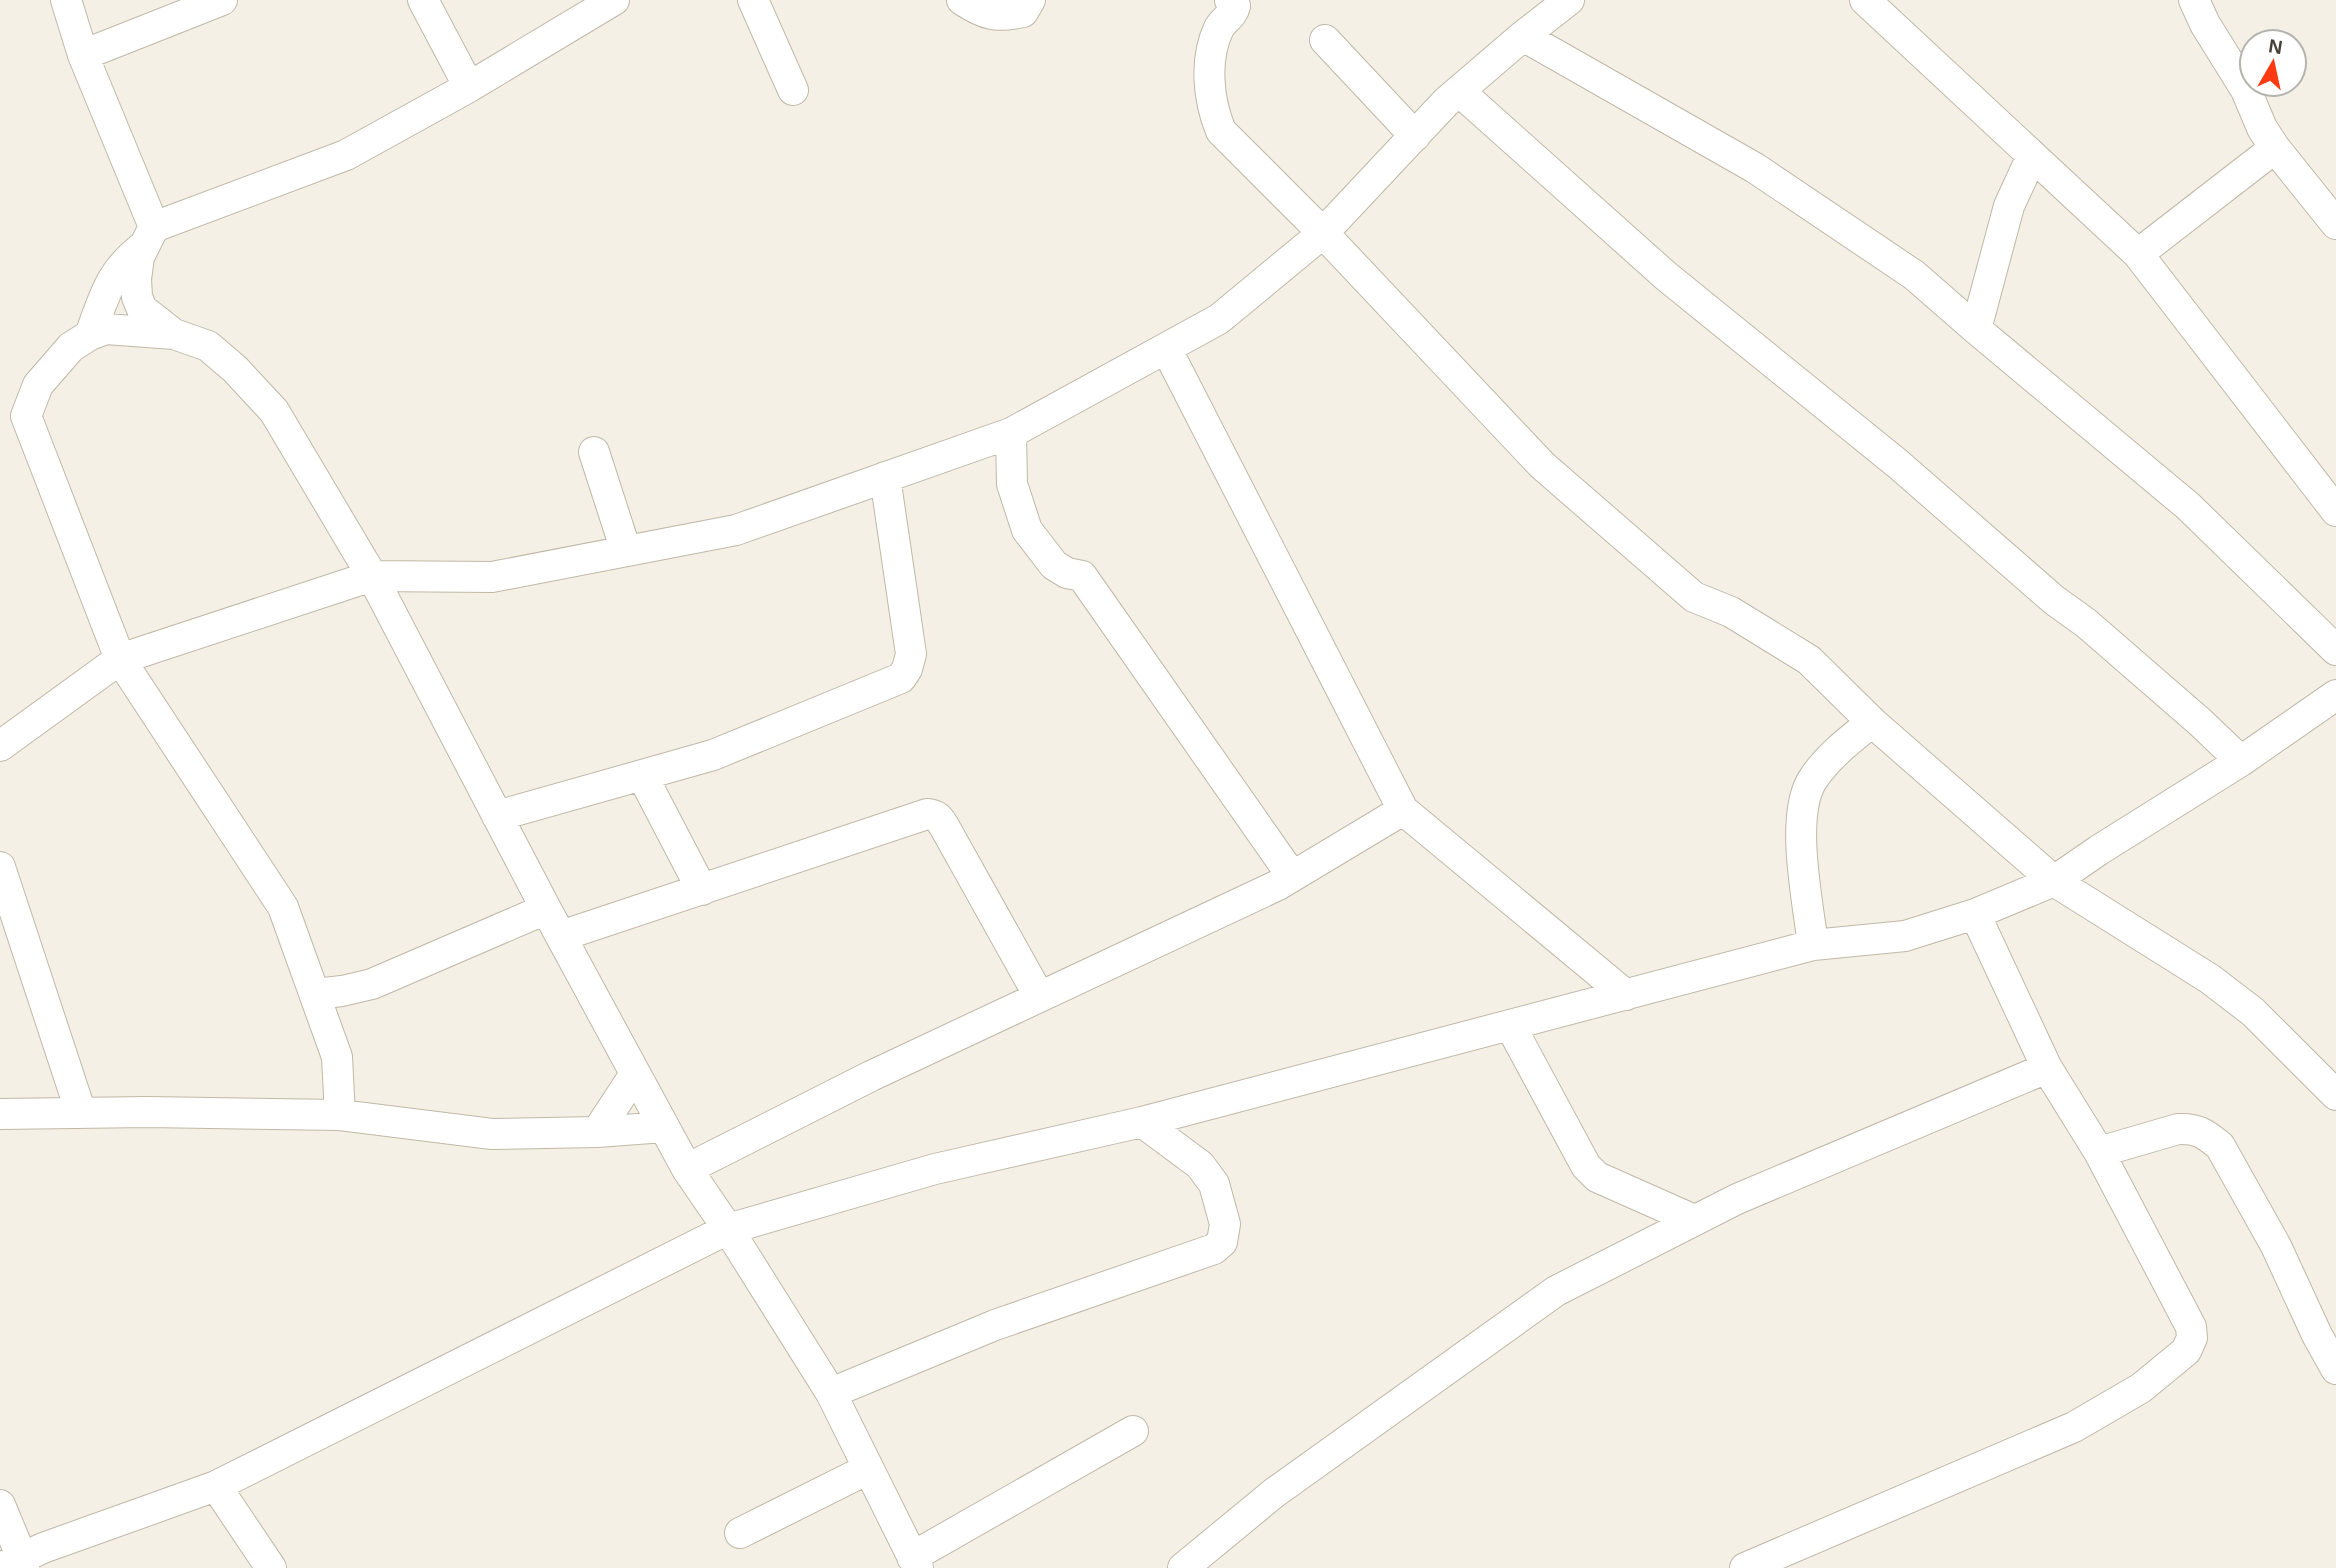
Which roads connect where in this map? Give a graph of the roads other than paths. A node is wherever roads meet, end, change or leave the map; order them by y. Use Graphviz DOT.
graph roads {
  1 [pos="66,0"];
  2 [pos="222,0"];
  3 [pos="423,0"];
  4 [pos="614,0"];
  5 [pos="753,0"];
  6 [pos="962,0"];
  7 [pos="1030,0"];
  8 [pos="1230,0"];
  9 [pos="1569,0"];
  10 [pos="1865,0"];
  11 [pos="2193,0"];
  12 [pos="1523,36"];
  13 [pos="1325,40"];
  14 [pos="83,55"];
  15 [pos="469,87"];
  16 [pos="793,90"];
  17 [pos="1458,91"];
  18 [pos="1415,136"];
  19 [pos="2275,148"];
  20 [pos="2032,156"];
  21 [pos="2336,224"];
  22 [pos="1323,233"];
  23 [pos="150,236"];
  24 [pos="2138,254"];
  25 [pos="1976,329"];
  26 [pos="174,334"];
  27 [pos="90,335"];
  28 [pos="1166,348"];
  29 [pos="1011,433"];
  30 [pos="594,452"];
  31 [pos="885,477"];
  32 [pos="2336,512"];
  33 [pos="626,551"];
  34 [pos="372,576"];
  35 [pos="2336,650"];
  36 [pos="120,659"];
  37 [pos="2336,695"];
  38 [pos="1872,722"];
  39 [pos="0,746"];
  40 [pos="2241,761"];
  41 [pos="642,775"];
  42 [pos="1403,810"];
  43 [pos="498,816"];
  44 [pos="0,867"];
  45 [pos="1292,876"];
  46 [pos="2054,881"];
  47 [pos="702,890"];
  48 [pos="546,909"];
  49 [pos="1975,914"];
  50 [pos="561,936"];
  51 [pos="1813,945"];
  52 [pos="315,994"];
  53 [pos="1626,995"];
  54 [pos="1039,996"];
  55 [pos="1510,1025"];
  56 [pos="2047,1068"];
  57 [pos="635,1074"];
  58 [pos="2336,1095"];
  59 [pos="81,1113"];
  60 [pos="0,1114"];
  61 [pos="340,1115"];
  62 [pos="1142,1122"];
  63 [pos="664,1127"];
  64 [pos="597,1132"];
  65 [pos="2099,1152"];
  66 [pos="687,1169"];
  67 [pos="1694,1220"];
  68 [pos="728,1229"];
  69 [pos="2336,1369"];
  70 [pos="831,1393"];
  71 [pos="1133,1431"];
  72 [pos="868,1469"];
  73 [pos="216,1486"];
  74 [pos="0,1505"];
  75 [pos="740,1533"];
  76 [pos="915,1562"];
  77 [pos="15,1565"];
  78 [pos="271,1568"];
  79 [pos="1183,1568"];
  80 [pos="1745,1568"];
  1 -- 14 [label="street"];
  2 -- 14 [label="street"];
  3 -- 15 [label="street"];
  4 -- 15 [label="street"];
  5 -- 16 [label="street"];
  6 -- 7 [label="street"];
  8 -- 22 [label="street"];
  9 -- 12 [label="street"];
  10 -- 20 [label="street"];
  11 -- 19 [label="street"];
  12 -- 17 [label="street"];
  12 -- 25 [label="street"];
  13 -- 18 [label="street"];
  14 -- 23 [label="street"];
  15 -- 23 [label="street"];
  17 -- 18 [label="street"];
  17 -- 40 [label="street"];
  18 -- 22 [label="street"];
  19 -- 21 [label="street"];
  19 -- 24 [label="street"];
  20 -- 24 [label="street"];
  20 -- 25 [label="street"];
  22 -- 28 [label="street"];
  22 -- 38 [label="street"];
  23 -- 26 [label="street"];
  23 -- 27 [label="street"];
  24 -- 32 [label="street"];
  25 -- 35 [label="street"];
  26 -- 27 [label="street"];
  26 -- 34 [label="street"];
  27 -- 36 [label="street"];
  28 -- 29 [label="street"];
  28 -- 42 [label="street"];
  29 -- 31 [label="street"];
  29 -- 45 [label="street"];
  30 -- 33 [label="street"];
  31 -- 33 [label="street"];
  31 -- 41 [label="street"];
  33 -- 34 [label="street"];
  34 -- 36 [label="street"];
  34 -- 43 [label="street"];
  36 -- 39 [label="street"];
  36 -- 52 [label="street"];
  37 -- 40 [label="street"];
  38 -- 46 [label="street"];
  38 -- 51 [label="street"];
  40 -- 46 [label="street"];
  41 -- 43 [label="street"];
  41 -- 47 [label="street"];
  42 -- 45 [label="street"];
  42 -- 53 [label="street"];
  43 -- 48 [label="street"];
  44 -- 59 [label="street"];
  45 -- 54 [label="street"];
  46 -- 49 [label="street"];
  46 -- 58 [label="street"];
  47 -- 50 [label="street"];
  47 -- 54 [label="street"];
  48 -- 50 [label="street"];
  48 -- 52 [label="street"];
  49 -- 51 [label="street"];
  49 -- 56 [label="street"];
  50 -- 57 [label="street"];
  51 -- 53 [label="street"];
  52 -- 61 [label="street"];
  53 -- 55 [label="street"];
  54 -- 66 [label="street"];
  55 -- 62 [label="street"];
  55 -- 67 [label="street"];
  56 -- 65 [label="street"];
  56 -- 67 [label="street"];
  57 -- 63 [label="street"];
  57 -- 64 [label="street"];
  59 -- 60 [label="street"];
  59 -- 61 [label="street"];
  61 -- 64 [label="street"];
  62 -- 68 [label="street"];
  62 -- 70 [label="street"];
  63 -- 64 [label="street"];
  63 -- 66 [label="street"];
  65 -- 69 [label="street"];
  65 -- 80 [label="street"];
  66 -- 68 [label="street"];
  67 -- 79 [label="street"];
  68 -- 70 [label="street"];
  68 -- 73 [label="street"];
  70 -- 72 [label="street"];
  71 -- 76 [label="street"];
  72 -- 75 [label="street"];
  72 -- 76 [label="street"];
  73 -- 77 [label="street"];
  73 -- 78 [label="street"];
  74 -- 77 [label="street"];
}
